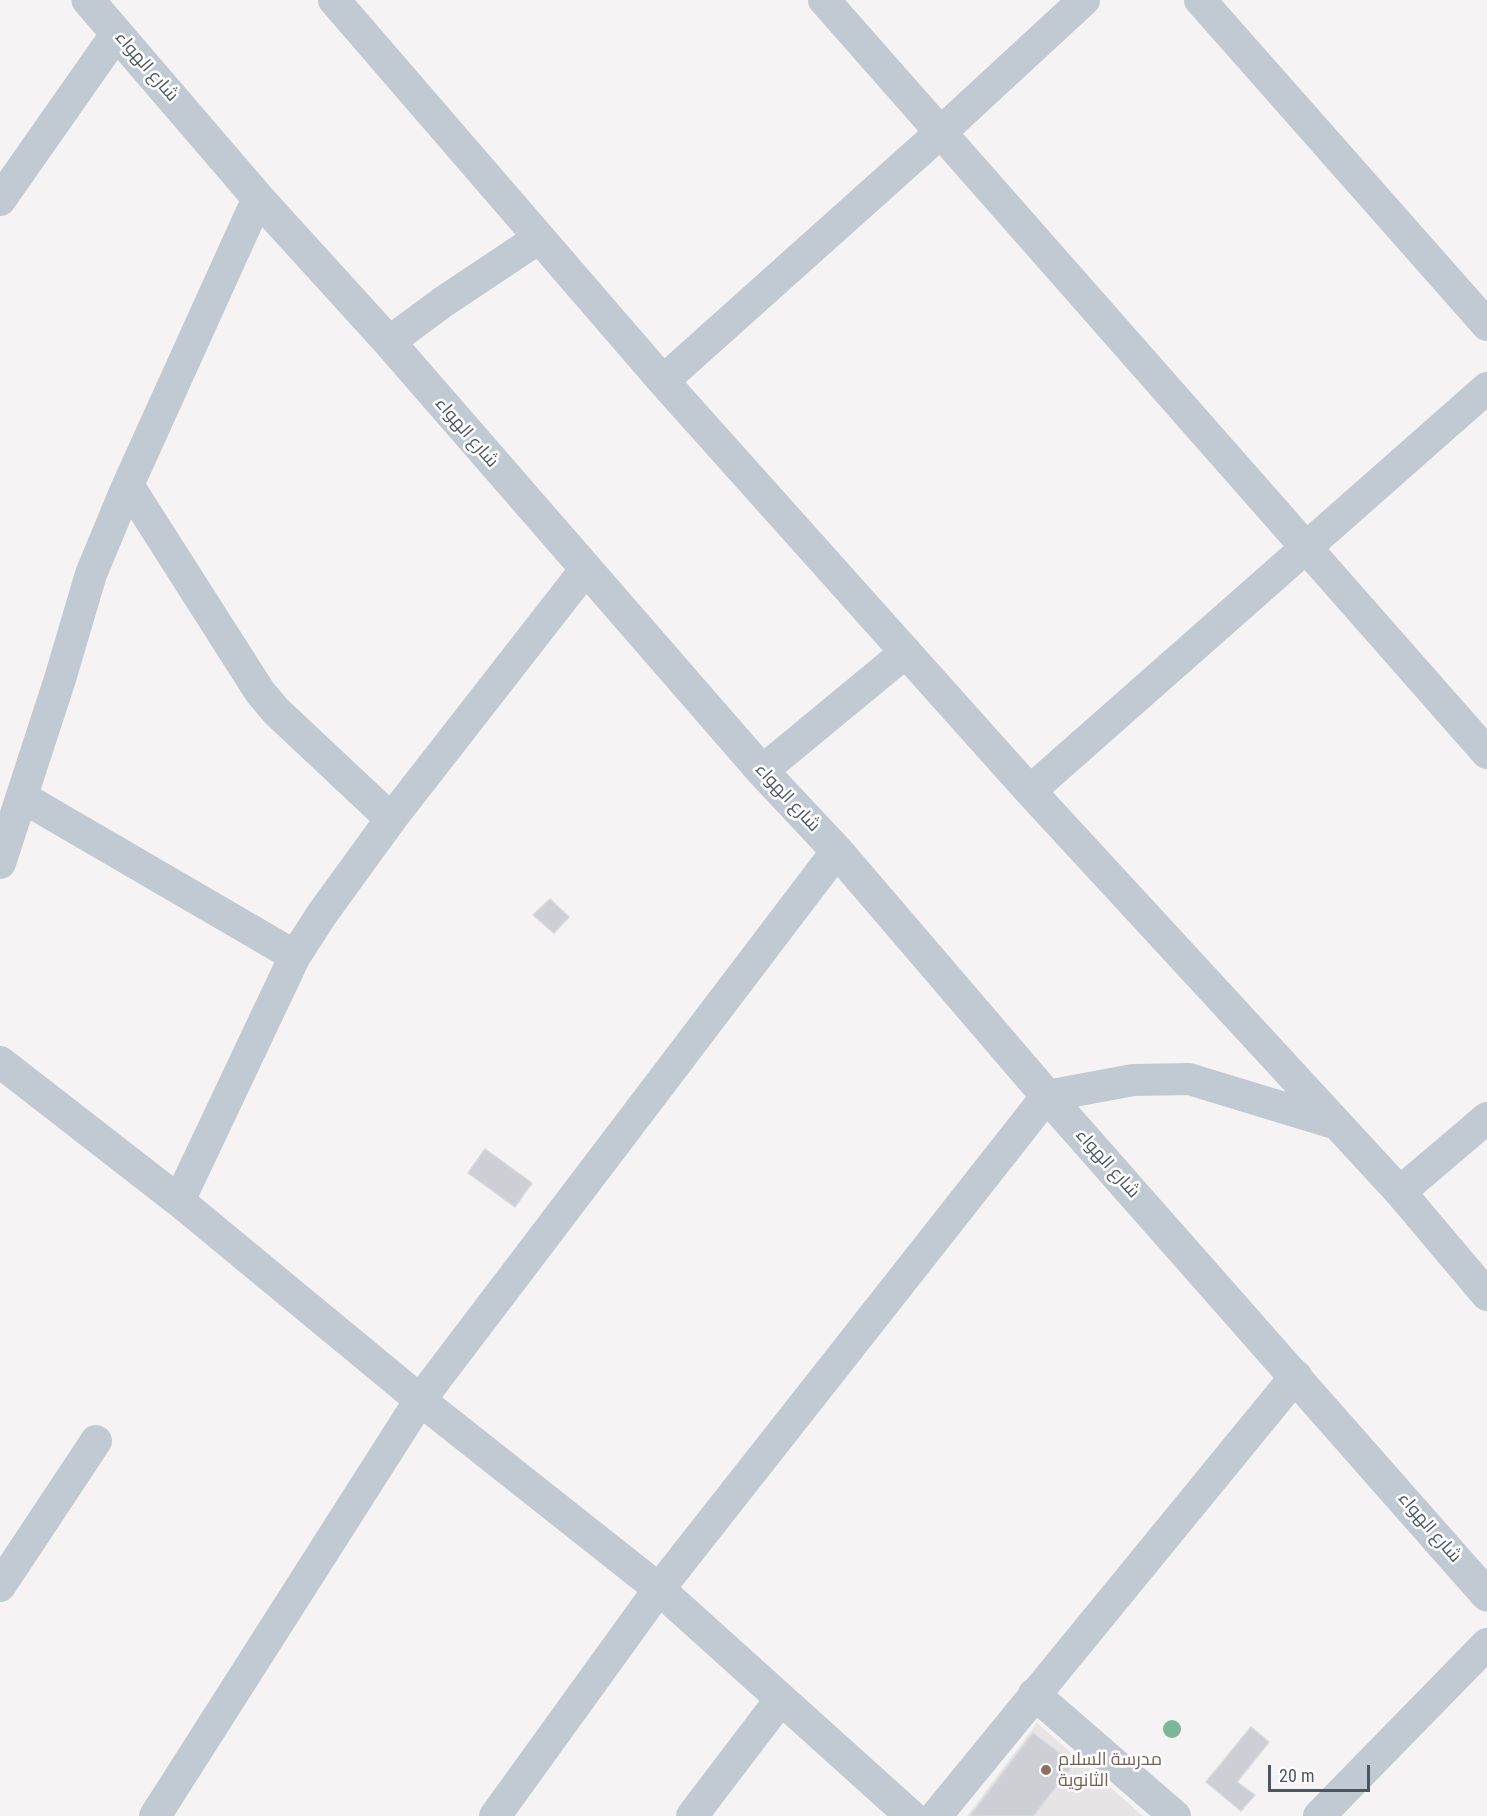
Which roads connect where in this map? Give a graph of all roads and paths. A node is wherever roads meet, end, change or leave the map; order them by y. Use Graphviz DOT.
graph roads {
  1 [pos="88,0"];
  2 [pos="334,0"];
  3 [pos="824,0"];
  4 [pos="1084,0"];
  5 [pos="1200,0"];
  6 [pos="117,33"];
  7 [pos="940,133"];
  8 [pos="258,198"];
  9 [pos="0,200"];
  10 [pos="539,238"];
  11 [pos="1487,325"];
  12 [pos="389,342"];
  13 [pos="663,381"];
  14 [pos="1487,388"];
  15 [pos="128,485"];
  16 [pos="1305,547"];
  17 [pos="585,570"];
  18 [pos="906,652"];
  19 [pos="1487,753"];
  20 [pos="762,771"];
  21 [pos="1030,791"];
  22 [pos="22,797"];
  23 [pos="391,819"];
  24 [pos="837,852"];
  25 [pos="0,863"];
  26 [pos="295,956"];
  27 [pos="0,1062"];
  28 [pos="1047,1096"];
  29 [pos="1487,1118"];
  30 [pos="1339,1125"];
  31 [pos="1400,1192"];
  32 [pos="179,1202"];
  33 [pos="1487,1295"];
  34 [pos="1296,1376"];
  35 [pos="420,1400"];
  36 [pos="96,1441"];
  37 [pos="5,1566"];
  38 [pos="659,1588"];
  39 [pos="1487,1595"];
  40 [pos="1487,1644"];
  41 [pos="1034,1694"];
  42 [pos="781,1699"];
  43 [pos="155,1816"];
  44 [pos="495,1816"];
  45 [pos="692,1816"];
  46 [pos="911,1816"];
  47 [pos="936,1816"];
  48 [pos="1175,1816"];
  49 [pos="1319,1816"];
  1 -- 6 [label="street, شارع الهواء"];
  2 -- 10 [label="street"];
  3 -- 7 [label="street"];
  4 -- 7 [label="street"];
  5 -- 11 [label="street"];
  6 -- 8 [label="street, شارع الهواء"];
  6 -- 9 [label="street"];
  7 -- 13 [label="street"];
  7 -- 16 [label="street"];
  8 -- 12 [label="street, شارع الهواء"];
  8 -- 15 [label="street"];
  10 -- 12 [label="street"];
  10 -- 13 [label="street"];
  12 -- 17 [label="street, شارع الهواء"];
  13 -- 18 [label="street"];
  14 -- 16 [label="street"];
  15 -- 22 [label="street"];
  15 -- 23 [label="street"];
  16 -- 19 [label="street"];
  16 -- 21 [label="street"];
  17 -- 20 [label="street, شارع الهواء"];
  17 -- 23 [label="street"];
  18 -- 20 [label="street"];
  18 -- 21 [label="street"];
  20 -- 24 [label="street, شارع الهواء"];
  21 -- 30 [label="street"];
  22 -- 25 [label="street"];
  22 -- 26 [label="street"];
  23 -- 26 [label="street"];
  24 -- 28 [label="street, شارع الهواء"];
  24 -- 35 [label="street"];
  26 -- 32 [label="street"];
  27 -- 32 [label="street"];
  28 -- 30 [label="street"];
  28 -- 34 [label="street, شارع الهواء"];
  28 -- 38 [label="street"];
  29 -- 31 [label="street"];
  30 -- 31 [label="street"];
  31 -- 33 [label="street"];
  32 -- 35 [label="street"];
  34 -- 39 [label="street, شارع الهواء"];
  34 -- 41 [label="street"];
  35 -- 38 [label="street"];
  35 -- 43 [label="street"];
  36 -- 37 [label="street"];
  38 -- 42 [label="street"];
  38 -- 44 [label="street"];
  40 -- 49 [label="street"];
  41 -- 47 [label="street"];
  41 -- 48 [label="street"];
  42 -- 45 [label="street"];
  42 -- 46 [label="street"];
}
